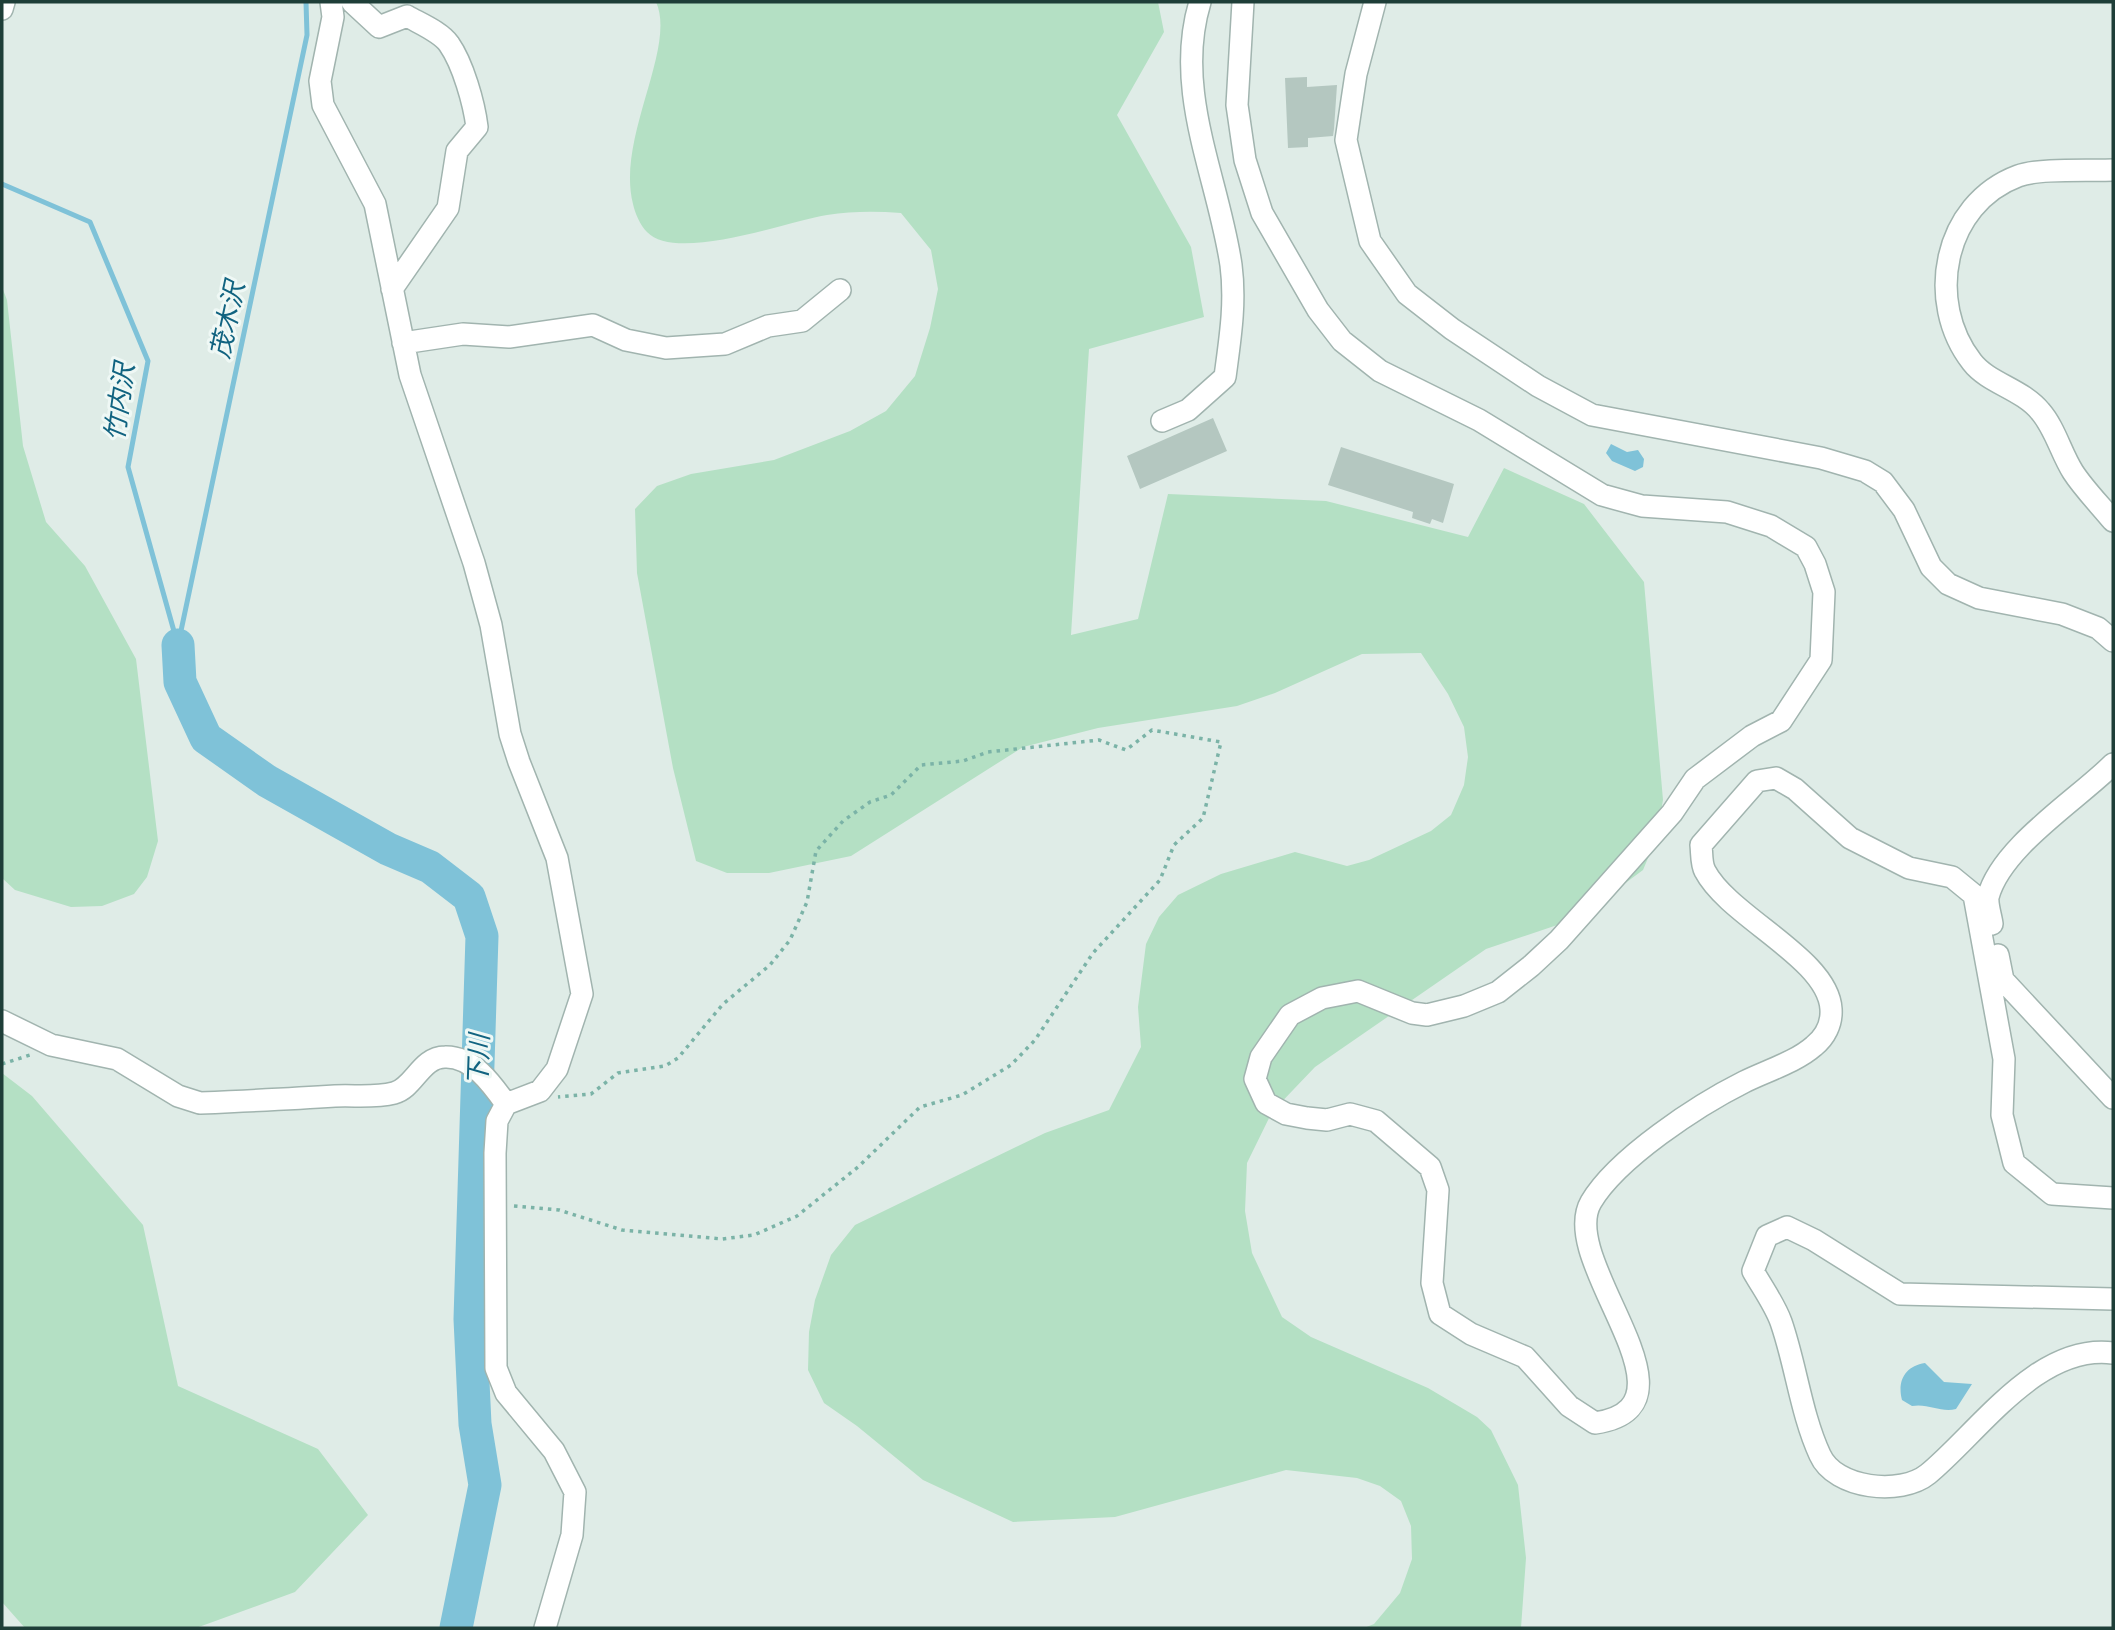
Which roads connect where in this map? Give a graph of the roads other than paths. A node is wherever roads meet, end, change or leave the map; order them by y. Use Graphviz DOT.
graph roads {
  1 [pos="4,2"];
  2 [pos="331,2"];
  3 [pos="352,2"];
  4 [pos="1200,2"];
  5 [pos="1243,2"];
  6 [pos="1376,2"];
  7 [pos="2,9"];
  8 [pos="2113,170"];
  9 [pos="392,289"];
  10 [pos="840,290"];
  11 [pos="403,343"];
  12 [pos="1162,421"];
  13 [pos="2113,521"];
  14 [pos="2113,641"];
  15 [pos="2113,764"];
  16 [pos="2,1021"];
  17 [pos="2113,1098"];
  18 [pos="506,1104"];
  19 [pos="2113,1198"];
  20 [pos="2113,1299"];
  21 [pos="2113,1353"];
  22 [pos="545,1628"];
  1 -- 7 [label="street"];
  2 -- 9 [label="street"];
  3 -- 9 [label="street"];
  4 -- 12 [label="street"];
  5 -- 19 [label="street"];
  6 -- 14 [label="street"];
  8 -- 13 [label="street"];
  9 -- 11 [label="street"];
  10 -- 11 [label="street"];
  11 -- 18 [label="street"];
  15 -- 17 [label="street"];
  16 -- 18 [label="street"];
  18 -- 22 [label="street"];
  20 -- 21 [label="street"];
}
